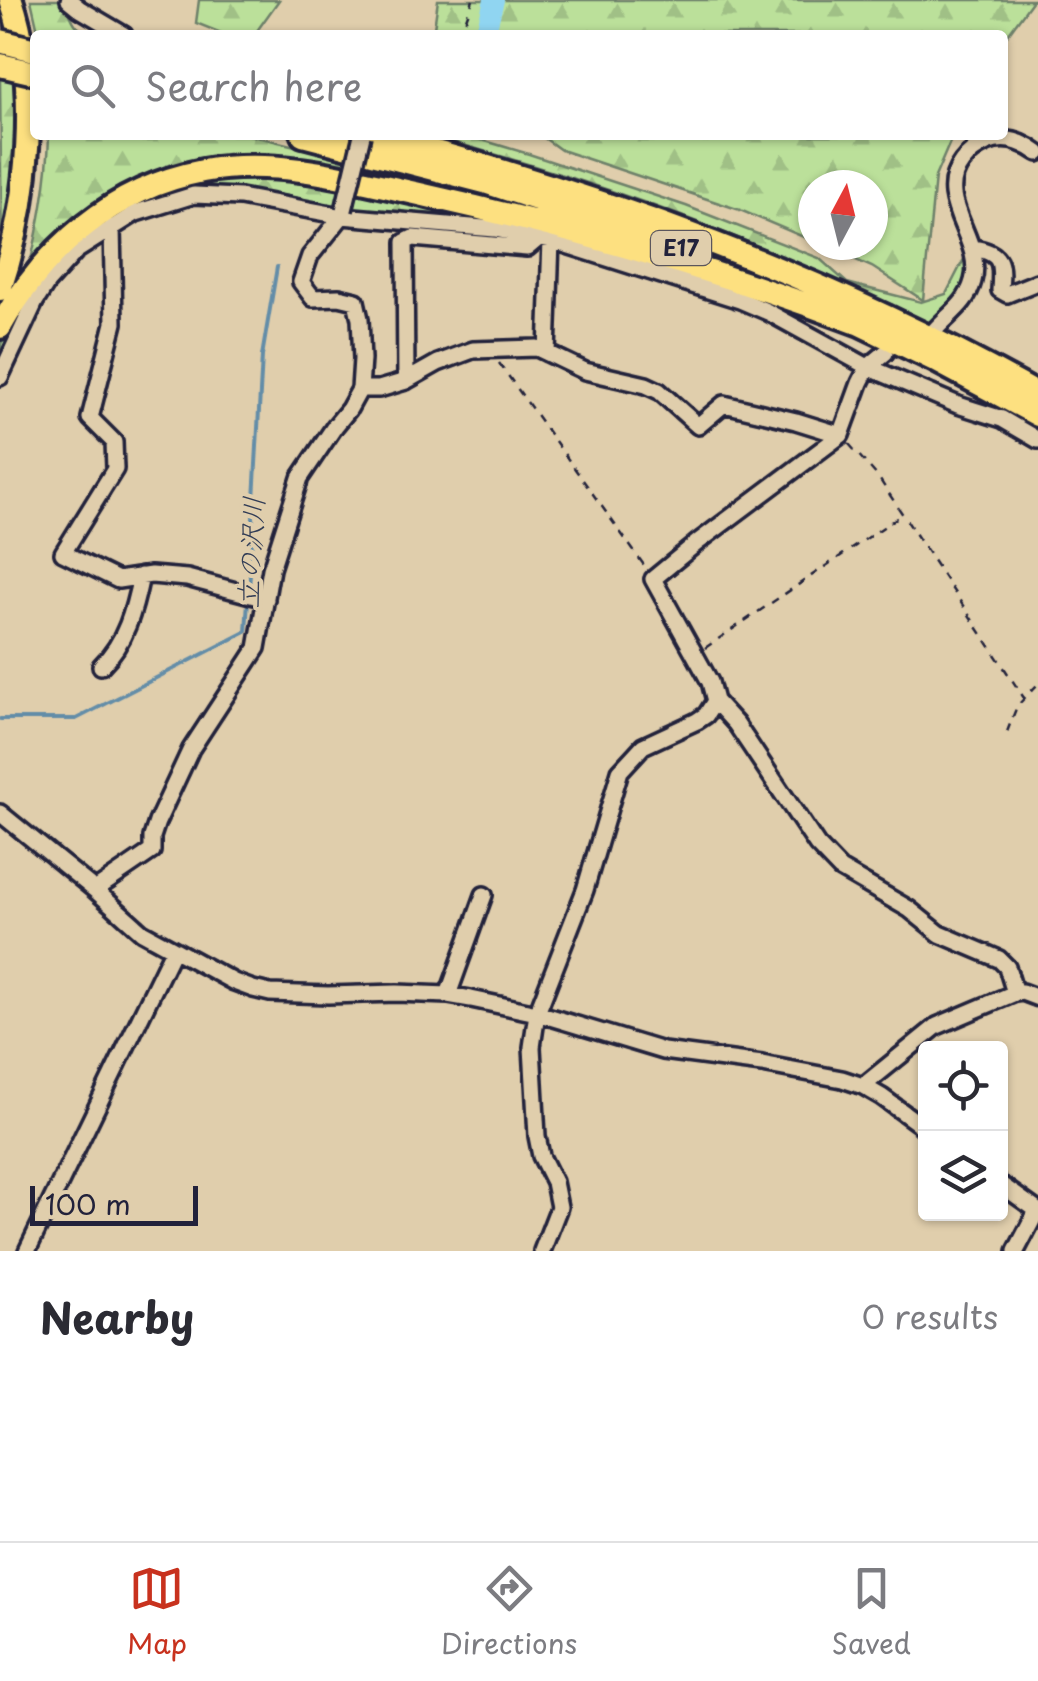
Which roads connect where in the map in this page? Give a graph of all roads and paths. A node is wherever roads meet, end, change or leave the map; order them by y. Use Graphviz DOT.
graph roads {
  1 [pos="12,0"];
  2 [pos="23,0"];
  3 [pos="69,0"];
  4 [pos="474,0"];
  5 [pos="116,30"];
  6 [pos="462,30"];
  7 [pos="30,31"];
  8 [pos="0,45"];
  9 [pos="30,52"];
  10 [pos="0,65"];
  11 [pos="30,72"];
  12 [pos="39,140"];
  13 [pos="322,140"];
  14 [pos="361,140"];
  15 [pos="391,140"];
  16 [pos="1038,153"];
  17 [pos="343,212"];
  18 [pos="112,227"];
  19 [pos="546,239"];
  20 [pos="972,248"];
  21 [pos="1038,283"];
  22 [pos="0,289"];
  23 [pos="0,324"];
  24 [pos="863,325"];
  25 [pos="935,330"];
  26 [pos="501,349"];
  27 [pos="548,353"];
  28 [pos="886,353"];
  29 [pos="868,367"];
  30 [pos="0,377"];
  31 [pos="406,382"];
  32 [pos="360,389"];
  33 [pos="1038,395"];
  34 [pos="1038,415"];
  35 [pos="841,435"];
  36 [pos="1038,440"];
  37 [pos="902,514"];
  38 [pos="141,576"];
  39 [pos="653,579"];
  40 [pos="266,599"];
  41 [pos="695,654"];
  42 [pos="100,666"];
  43 [pos="1038,684"];
  44 [pos="1024,698"];
  45 [pos="715,702"];
  46 [pos="1007,732"];
  47 [pos="0,813"];
  48 [pos="95,890"];
  49 [pos="484,894"];
  50 [pos="173,950"];
  51 [pos="1015,993"];
  52 [pos="448,995"];
  53 [pos="1038,998"];
  54 [pos="537,1013"];
  55 [pos="864,1086"];
  56 [pos="918,1123"];
  57 [pos="1008,1190"];
  58 [pos="1038,1211"];
  59 [pos="27,1251"];
  60 [pos="542,1251"];
  61 [pos="1016,1251"];
  1 -- 22 [label="highway"];
  2 -- 7 [label="highway"];
  3 -- 5 [label="street"];
  4 -- 6 [label="path"];
  8 -- 9 [label="highway, bridge"];
  10 -- 11 [label="highway, bridge"];
  12 -- 23 [label="highway"];
  13 -- 24 [label="highway, E17"];
  14 -- 17 [label="street, bridge"];
  15 -- 33 [label="highway, E17"];
  16 -- 20 [label="street"];
  17 -- 18 [label="street"];
  17 -- 19 [label="street"];
  17 -- 32 [label="street"];
  18 -- 30 [label="street"];
  18 -- 38 [label="street"];
  19 -- 27 [label="street"];
  19 -- 29 [label="street"];
  19 -- 31 [label="street"];
  20 -- 21 [label="street"];
  20 -- 25 [label="street"];
  23 -- 24 [label="highway"];
  24 -- 34 [label="highway, E17"];
  26 -- 27 [label="street"];
  26 -- 31 [label="street"];
  26 -- 39 [label="path"];
  27 -- 35 [label="street"];
  28 -- 29 [label="street"];
  29 -- 35 [label="street"];
  29 -- 36 [label="street"];
  31 -- 32 [label="street"];
  32 -- 40 [label="street"];
  35 -- 37 [label="path"];
  35 -- 39 [label="street"];
  37 -- 41 [label="path"];
  37 -- 44 [label="path"];
  38 -- 40 [label="street"];
  38 -- 42 [label="street"];
  39 -- 41 [label="street"];
  40 -- 48 [label="street"];
  41 -- 45 [label="street"];
  43 -- 44 [label="path"];
  44 -- 46 [label="path"];
  45 -- 51 [label="street"];
  45 -- 54 [label="street"];
  47 -- 48 [label="street"];
  48 -- 50 [label="street"];
  49 -- 52 [label="street"];
  50 -- 52 [label="street"];
  50 -- 59 [label="street"];
  51 -- 53 [label="street"];
  51 -- 55 [label="street"];
  52 -- 54 [label="street"];
  54 -- 55 [label="street"];
  54 -- 60 [label="street"];
  55 -- 56 [label="street"];
  57 -- 58 [label="street"];
  58 -- 61 [label="street"];
}
